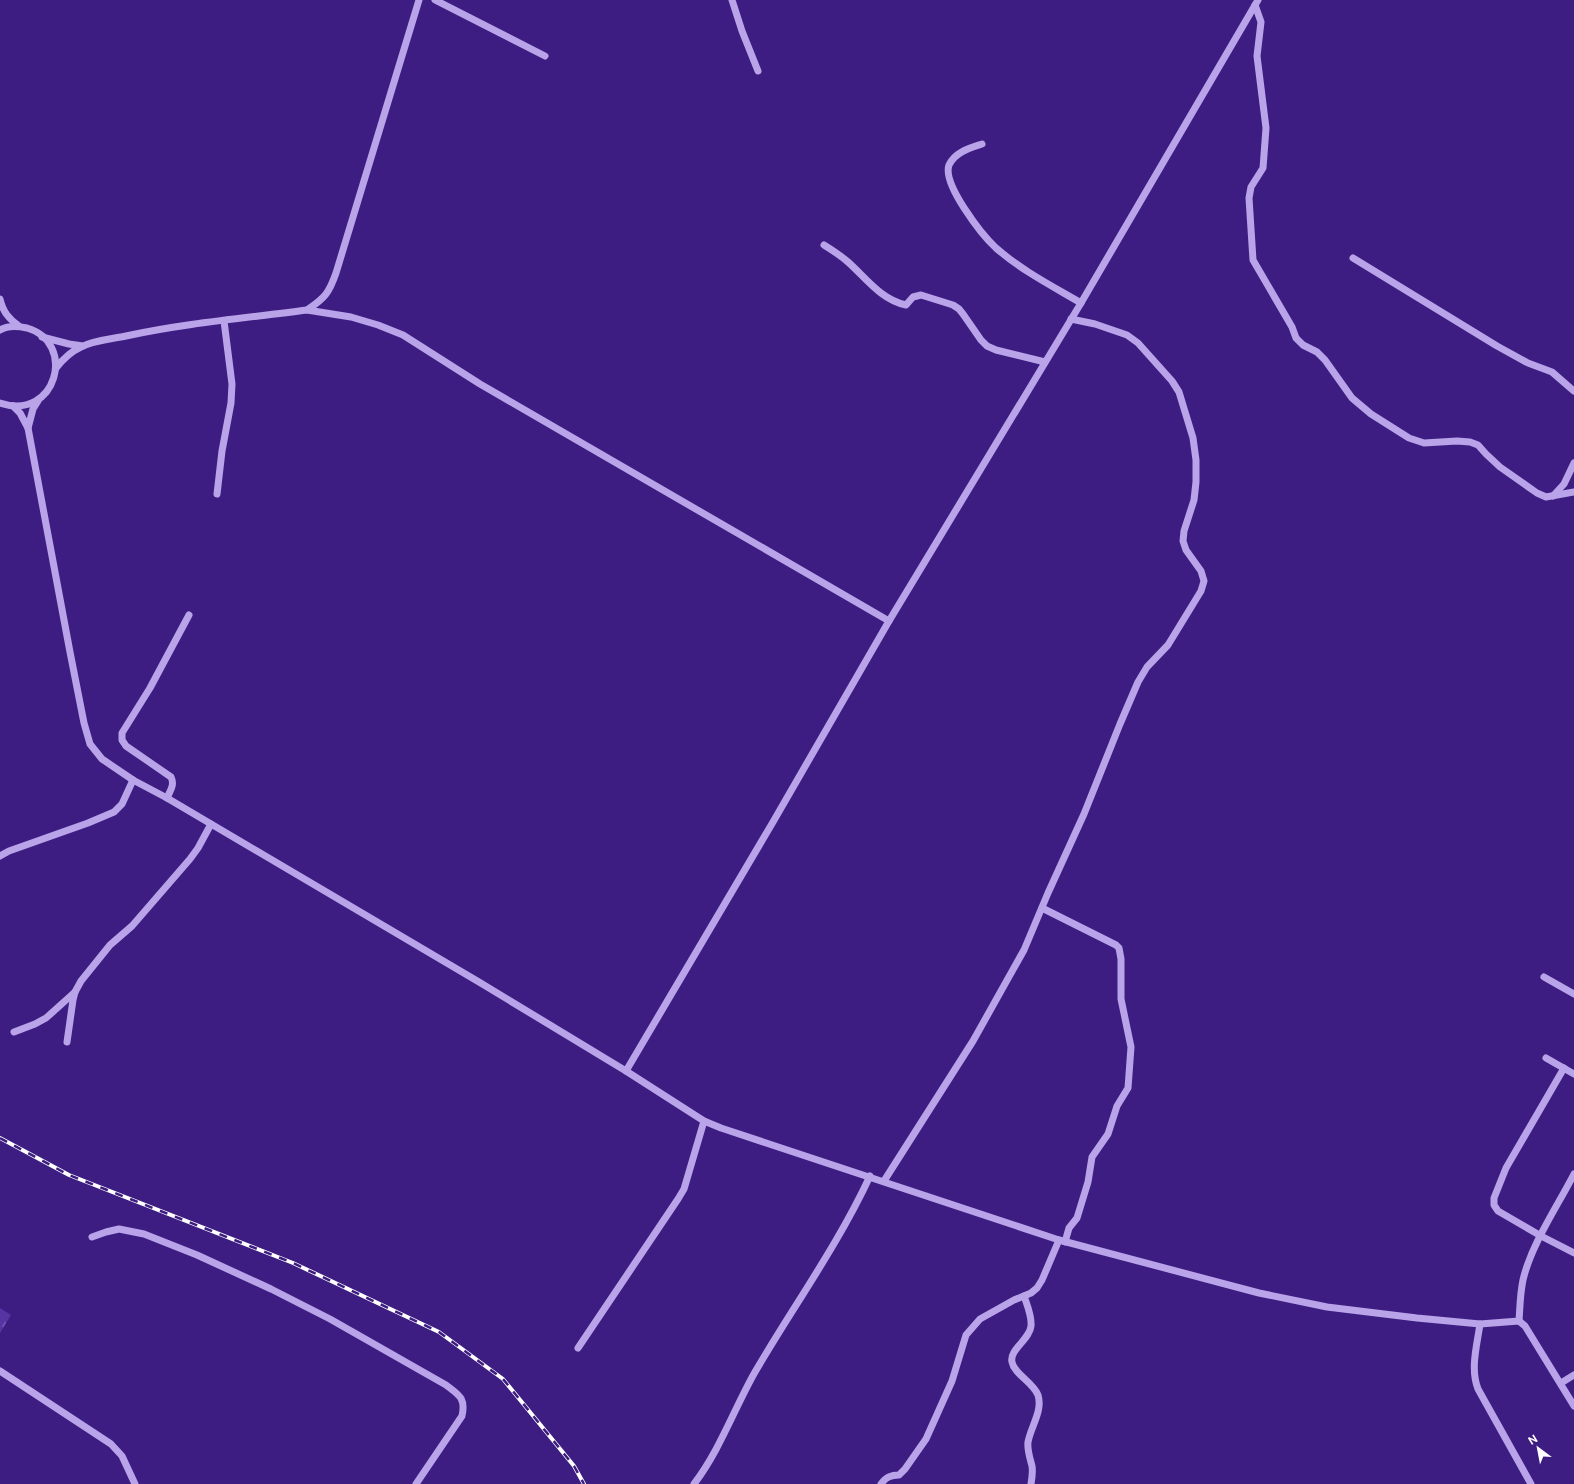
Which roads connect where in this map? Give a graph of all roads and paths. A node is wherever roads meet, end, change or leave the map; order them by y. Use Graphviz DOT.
graph roads {
  1 [pos="419,0"];
  2 [pos="435,0"];
  3 [pos="732,0"];
  4 [pos="1257,3"];
  5 [pos="544,56"];
  6 [pos="758,71"];
  7 [pos="982,144"];
  8 [pos="824,245"];
  9 [pos="1353,258"];
  10 [pos="0,300"];
  11 [pos="1081,303"];
  12 [pos="307,310"];
  13 [pos="1071,319"];
  14 [pos="224,321"];
  15 [pos="19,326"];
  16 [pos="0,330"];
  17 [pos="42,337"];
  18 [pos="83,346"];
  19 [pos="1045,362"];
  20 [pos="56,368"];
  21 [pos="1574,391"];
  22 [pos="38,400"];
  23 [pos="0,403"];
  24 [pos="13,406"];
  25 [pos="28,428"];
  26 [pos="1574,463"];
  27 [pos="1574,492"];
  28 [pos="217,494"];
  29 [pos="1553,496"];
  30 [pos="189,615"];
  31 [pos="889,621"];
  32 [pos="133,780"];
  33 [pos="167,798"];
  34 [pos="211,824"];
  35 [pos="0,850"];
  36 [pos="9,851"];
  37 [pos="0,856"];
  38 [pos="1042,908"];
  39 [pos="1544,977"];
  40 [pos="75,992"];
  41 [pos="1574,994"];
  42 [pos="14,1032"];
  43 [pos="67,1042"];
  44 [pos="1546,1058"];
  45 [pos="1564,1068"];
  46 [pos="626,1071"];
  47 [pos="1574,1074"];
  48 [pos="704,1121"];
  49 [pos="1574,1175"];
  50 [pos="870,1176"];
  51 [pos="884,1181"];
  52 [pos="1541,1236"];
  53 [pos="92,1237"];
  54 [pos="1062,1241"];
  55 [pos="1574,1253"];
  56 [pos="1024,1296"];
  57 [pos="1519,1321"];
  58 [pos="1480,1324"];
  59 [pos="578,1348"];
  60 [pos="0,1371"];
  61 [pos="1574,1375"];
  62 [pos="1561,1383"];
  63 [pos="1574,1406"];
  64 [pos="135,1484"];
  65 [pos="416,1484"];
  66 [pos="694,1484"];
  67 [pos="881,1484"];
  68 [pos="1032,1484"];
  69 [pos="1531,1484"];
  1 -- 12 [label="street"];
  2 -- 5 [label="street"];
  3 -- 6 [label="street"];
  4 -- 11 [label="street"];
  4 -- 29 [label="street"];
  7 -- 11 [label="street"];
  8 -- 19 [label="street"];
  9 -- 21 [label="street"];
  10 -- 15 [label="street"];
  11 -- 13 [label="street"];
  12 -- 14 [label="street"];
  12 -- 31 [label="street"];
  13 -- 19 [label="street"];
  13 -- 38 [label="street"];
  14 -- 18 [label="street"];
  14 -- 28 [label="street"];
  15 -- 16 [label="street"];
  15 -- 17 [label="street"];
  17 -- 18 [label="street"];
  17 -- 20 [label="street"];
  18 -- 20 [label="street"];
  19 -- 31 [label="street"];
  20 -- 22 [label="street"];
  22 -- 24 [label="street"];
  22 -- 25 [label="street"];
  23 -- 24 [label="street"];
  24 -- 25 [label="street"];
  25 -- 32 [label="street"];
  26 -- 29 [label="street"];
  27 -- 29 [label="street"];
  30 -- 33 [label="street"];
  31 -- 46 [label="street"];
  32 -- 33 [label="street"];
  32 -- 36 [label="street"];
  33 -- 34 [label="street"];
  34 -- 40 [label="street"];
  34 -- 46 [label="street"];
  35 -- 36 [label="street"];
  36 -- 37 [label="street"];
  38 -- 51 [label="street"];
  38 -- 54 [label="street"];
  39 -- 41 [label="street"];
  40 -- 42 [label="street"];
  40 -- 43 [label="street"];
  44 -- 45 [label="street"];
  45 -- 47 [label="street"];
  45 -- 52 [label="street"];
  46 -- 48 [label="street"];
  48 -- 50 [label="street"];
  48 -- 59 [label="street"];
  49 -- 52 [label="street"];
  50 -- 51 [label="street"];
  50 -- 66 [label="street"];
  51 -- 54 [label="street"];
  52 -- 55 [label="street"];
  52 -- 57 [label="street"];
  53 -- 65 [label="street"];
  54 -- 56 [label="street"];
  54 -- 58 [label="street"];
  56 -- 67 [label="street"];
  56 -- 68 [label="street"];
  57 -- 58 [label="street"];
  57 -- 62 [label="street"];
  58 -- 69 [label="street"];
  60 -- 64 [label="street"];
  61 -- 62 [label="street"];
  62 -- 63 [label="street"];
}
